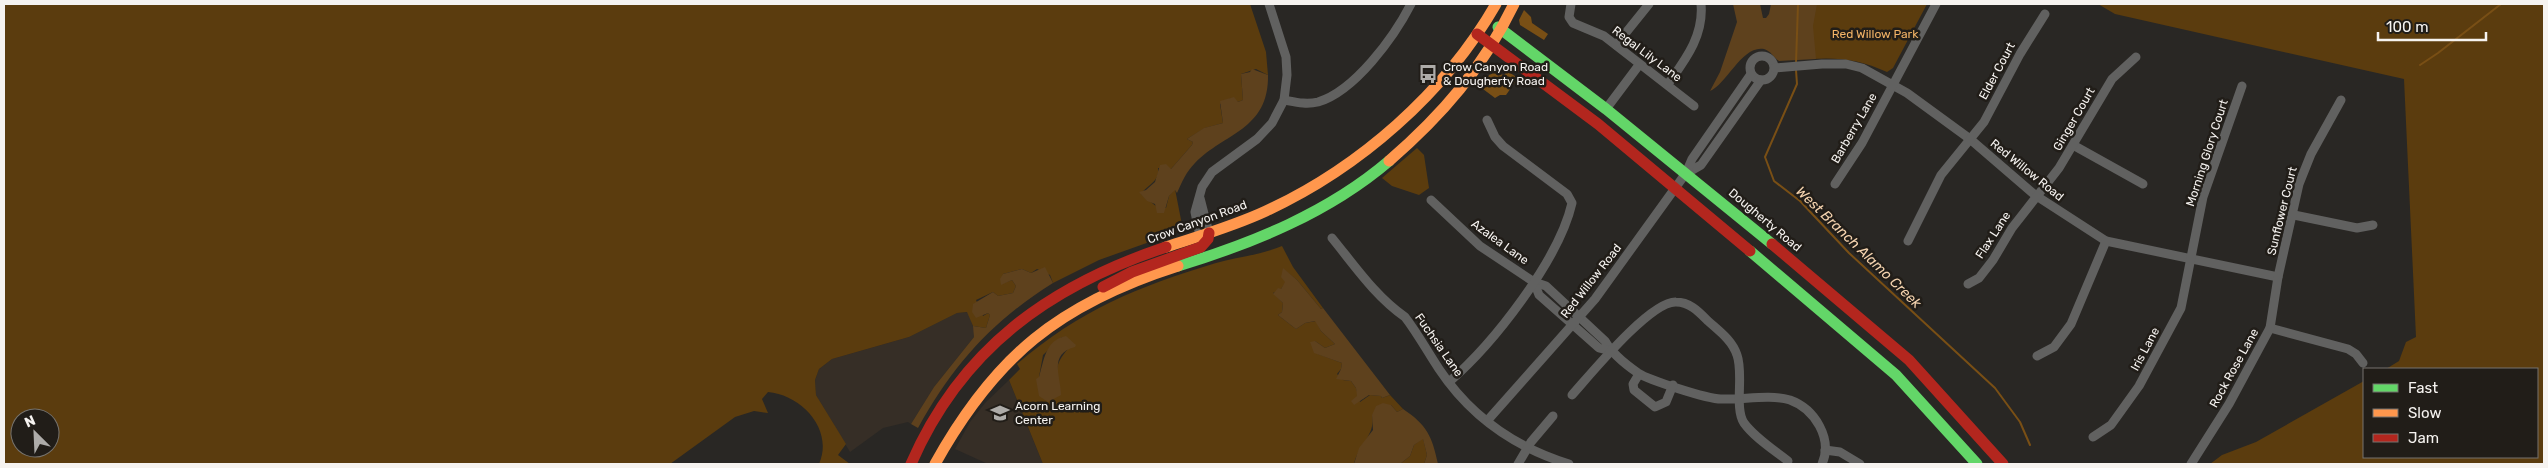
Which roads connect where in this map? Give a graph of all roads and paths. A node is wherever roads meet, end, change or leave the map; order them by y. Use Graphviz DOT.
graph roads {
  1 [pos="1268,4"];
  2 [pos="1411,4"];
  3 [pos="1496,4"];
  4 [pos="1514,4"];
  5 [pos="1571,4"];
  6 [pos="1649,4"];
  7 [pos="1701,4"];
  8 [pos="1936,4"];
  9 [pos="2045,14"];
  10 [pos="1488,21"];
  11 [pos="1503,29"];
  12 [pos="1477,34"];
  13 [pos="1492,45"];
  14 [pos="1616,45"];
  15 [pos="2136,57"];
  16 [pos="1639,65"];
  17 [pos="1779,68"];
  18 [pos="1751,74"];
  19 [pos="1761,80"];
  20 [pos="1668,84"];
  21 [pos="1892,85"];
  22 [pos="2242,86"];
  23 [pos="1284,100"];
  24 [pos="2341,100"];
  25 [pos="1694,106"];
  26 [pos="1606,109"];
  27 [pos="1487,120"];
  28 [pos="1970,139"];
  29 [pos="2073,145"];
  30 [pos="1686,173"];
  31 [pos="1835,184"];
  32 [pos="2143,184"];
  33 [pos="1675,189"];
  34 [pos="2035,195"];
  35 [pos="1431,200"];
  36 [pos="2294,215"];
  37 [pos="2374,224"];
  38 [pos="1204,235"];
  39 [pos="1332,238"];
  40 [pos="1908,240"];
  41 [pos="2106,240"];
  42 [pos="2192,258"];
  43 [pos="2278,277"];
  44 [pos="1534,282"];
  45 [pos="1968,284"];
  46 [pos="1085,303"];
  47 [pos="1580,317"];
  48 [pos="1572,325"];
  49 [pos="2270,328"];
  50 [pos="1611,351"];
  51 [pos="2037,356"];
  52 [pos="2363,363"];
  53 [pos="1639,374"];
  54 [pos="1449,382"];
  55 [pos="1672,385"];
  56 [pos="1572,395"];
  57 [pos="1740,399"];
  58 [pos="1554,416"];
  59 [pos="1487,421"];
  60 [pos="2093,437"];
  61 [pos="1526,449"];
  62 [pos="1825,450"];
  63 [pos="1788,461"];
  64 [pos="911,464"];
  65 [pos="935,464"];
  66 [pos="1518,464"];
  67 [pos="1568,464"];
  68 [pos="1822,464"];
  69 [pos="1860,464"];
  70 [pos="1977,464"];
  71 [pos="2002,464"];
  72 [pos="2190,464"];
  1 -- 23 [label="street"];
  2 -- 23 [label="street"];
  3 -- 10 [label="main road, Crow Canyon Road"];
  4 -- 11 [label="main road"];
  5 -- 14 [label="street, Regal Lily Lane"];
  6 -- 14 [label="street"];
  7 -- 20 [label="street"];
  8 -- 21 [label="street, Barberry Lane"];
  9 -- 28 [label="street, Elder Court"];
  10 -- 11 [label="main road, Dougherty Road"];
  10 -- 12 [label="main road, Crow Canyon Road"];
  11 -- 13 [label="main road"];
  11 -- 26 [label="main road, Dougherty Road"];
  12 -- 13 [label="main road"];
  12 -- 38 [label="main road, Crow Canyon Road"];
  13 -- 33 [label="main road"];
  13 -- 46 [label="main road"];
  14 -- 16 [label="street, Regal Lily Lane"];
  15 -- 29 [label="street, Ginger Court"];
  16 -- 20 [label="street, Regal Lily Lane"];
  16 -- 26 [label="street"];
  17 -- 18 [label="street"];
  17 -- 19 [label="street"];
  17 -- 21 [label="street, Red Willow Road"];
  18 -- 19 [label="street"];
  18 -- 30 [label="street, Red Willow Road"];
  19 -- 30 [label="street, Red Willow Road"];
  20 -- 25 [label="street, Regal Lily Lane"];
  21 -- 28 [label="street, Red Willow Road"];
  21 -- 31 [label="street, Barberry Lane"];
  22 -- 42 [label="street, Morning Glory Court"];
  23 -- 38 [label="street"];
  24 -- 36 [label="street, Sunflower Court"];
  26 -- 30 [label="main road, Dougherty Road"];
  27 -- 44 [label="street"];
  28 -- 34 [label="street, Red Willow Road"];
  28 -- 40 [label="street, Elder Court"];
  29 -- 32 [label="street"];
  29 -- 34 [label="street, Ginger Court"];
  30 -- 33 [label="street, Red Willow Road"];
  30 -- 71 [label="main road, Dougherty Road"];
  33 -- 47 [label="street, Red Willow Road"];
  33 -- 70 [label="main road"];
  34 -- 41 [label="street, Red Willow Road"];
  34 -- 45 [label="street, Flax Lane"];
  35 -- 44 [label="street, Azalea Lane"];
  36 -- 37 [label="street"];
  36 -- 43 [label="street, Sunflower Court"];
  38 -- 46 [label="main road"];
  38 -- 64 [label="main road, Crow Canyon Road"];
  39 -- 54 [label="street, Fuchsia Lane"];
  41 -- 42 [label="street, Red Willow Road"];
  41 -- 51 [label="street"];
  42 -- 43 [label="street, Red Willow Road"];
  42 -- 60 [label="street, Iris Lane"];
  43 -- 49 [label="street, Rock Rose Lane"];
  44 -- 47 [label="street, Azalea Lane"];
  44 -- 48 [label="street, Azalea Lane"];
  44 -- 54 [label="street"];
  46 -- 65 [label="main road"];
  47 -- 48 [label="street, Red Willow Road"];
  47 -- 50 [label="street, Azalea Lane"];
  48 -- 50 [label="street, Azalea Lane"];
  48 -- 59 [label="street, Red Willow Road"];
  49 -- 52 [label="street"];
  49 -- 72 [label="street, Rock Rose Lane"];
  50 -- 53 [label="street"];
  50 -- 56 [label="street"];
  50 -- 57 [label="street"];
  53 -- 55 [label="street"];
  53 -- 55 [label="street"];
  54 -- 59 [label="street, Fuchsia Lane"];
  55 -- 57 [label="street"];
  57 -- 62 [label="street"];
  57 -- 63 [label="street"];
  58 -- 61 [label="street"];
  59 -- 61 [label="street, Fuchsia Lane"];
  61 -- 66 [label="street"];
  61 -- 67 [label="street, Fuchsia Lane"];
  62 -- 68 [label="street"];
  62 -- 69 [label="street"];
}
